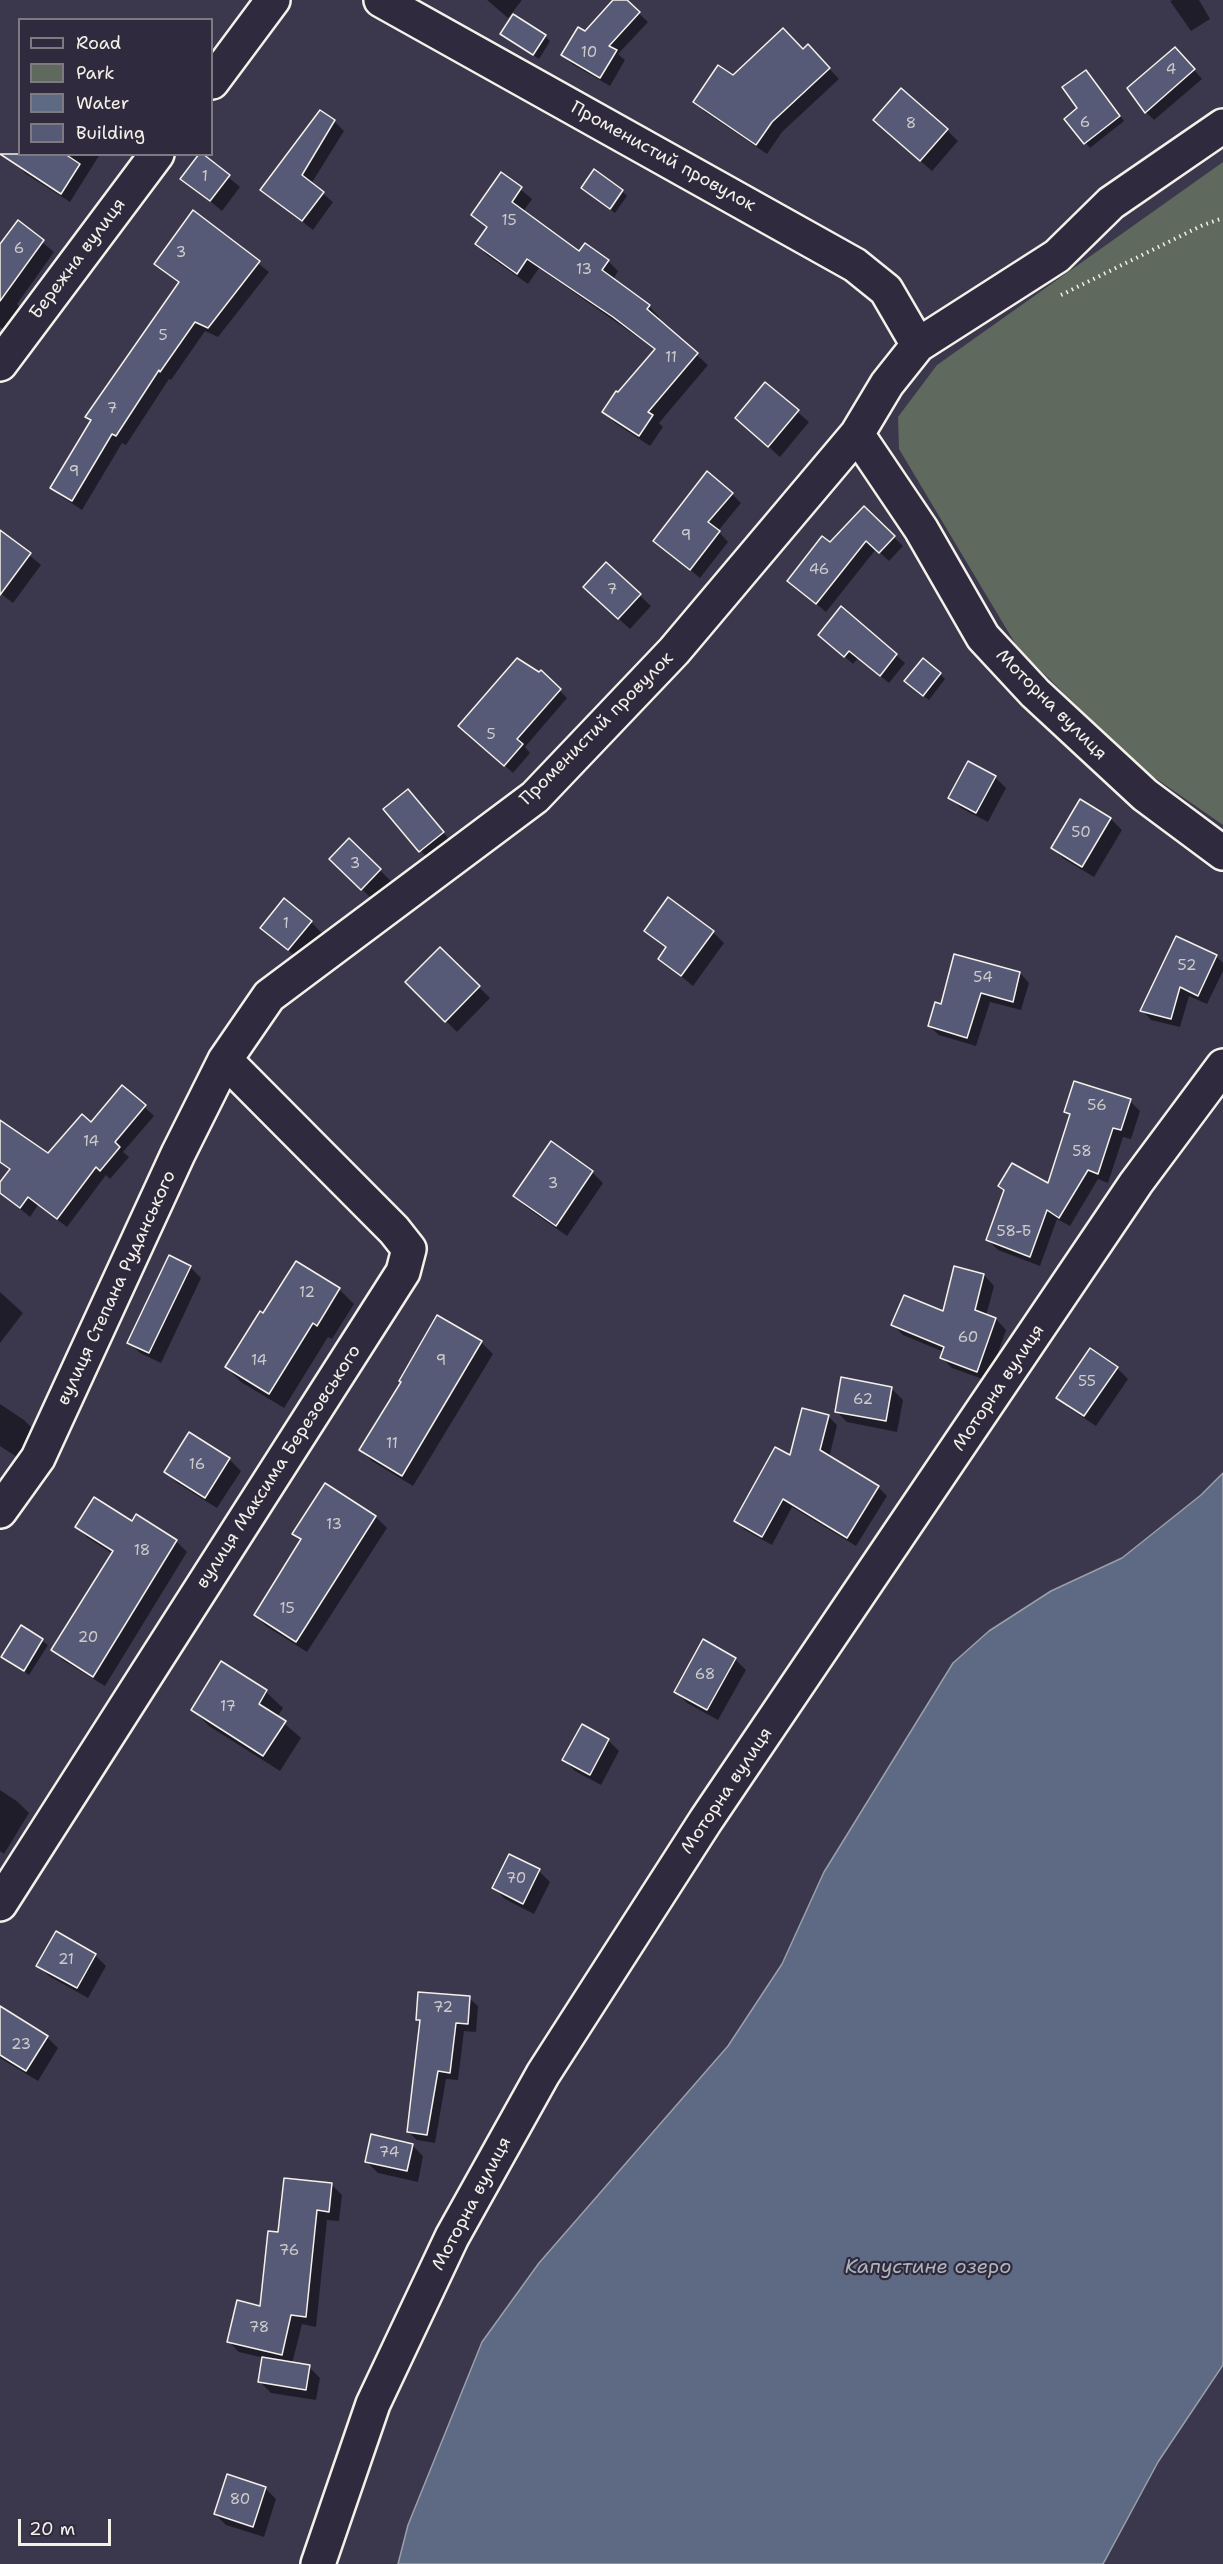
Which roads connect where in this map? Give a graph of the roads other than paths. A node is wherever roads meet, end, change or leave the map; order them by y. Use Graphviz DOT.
graph roads {
  1 [pos="273,0"];
  2 [pos="381,0"];
  3 [pos="213,81"];
  4 [pos="1223,126"];
  5 [pos="156,156"];
  6 [pos="918,345"];
  7 [pos="0,364"];
  8 [pos="857,434"];
  9 [pos="1223,853"];
  10 [pos="225,1060"];
  11 [pos="1223,1066"];
  12 [pos="0,1511"];
  13 [pos="0,1904"];
  14 [pos="318,2564"];
  1 -- 3 [label="street"];
  2 -- 6 [label="street, Променистий провулок"];
  4 -- 6 [label="street, Променистий провулок"];
  5 -- 7 [label="street, Бережна вулиця"];
  6 -- 8 [label="street, Променистий провулок"];
  8 -- 9 [label="street, Моторна вулиця"];
  8 -- 10 [label="street, Променистий провулок"];
  10 -- 12 [label="street, вулиця Степана Руданського"];
  10 -- 13 [label="street, вулиця Максима Березовського"];
  11 -- 14 [label="street, Моторна вулиця"];
}
